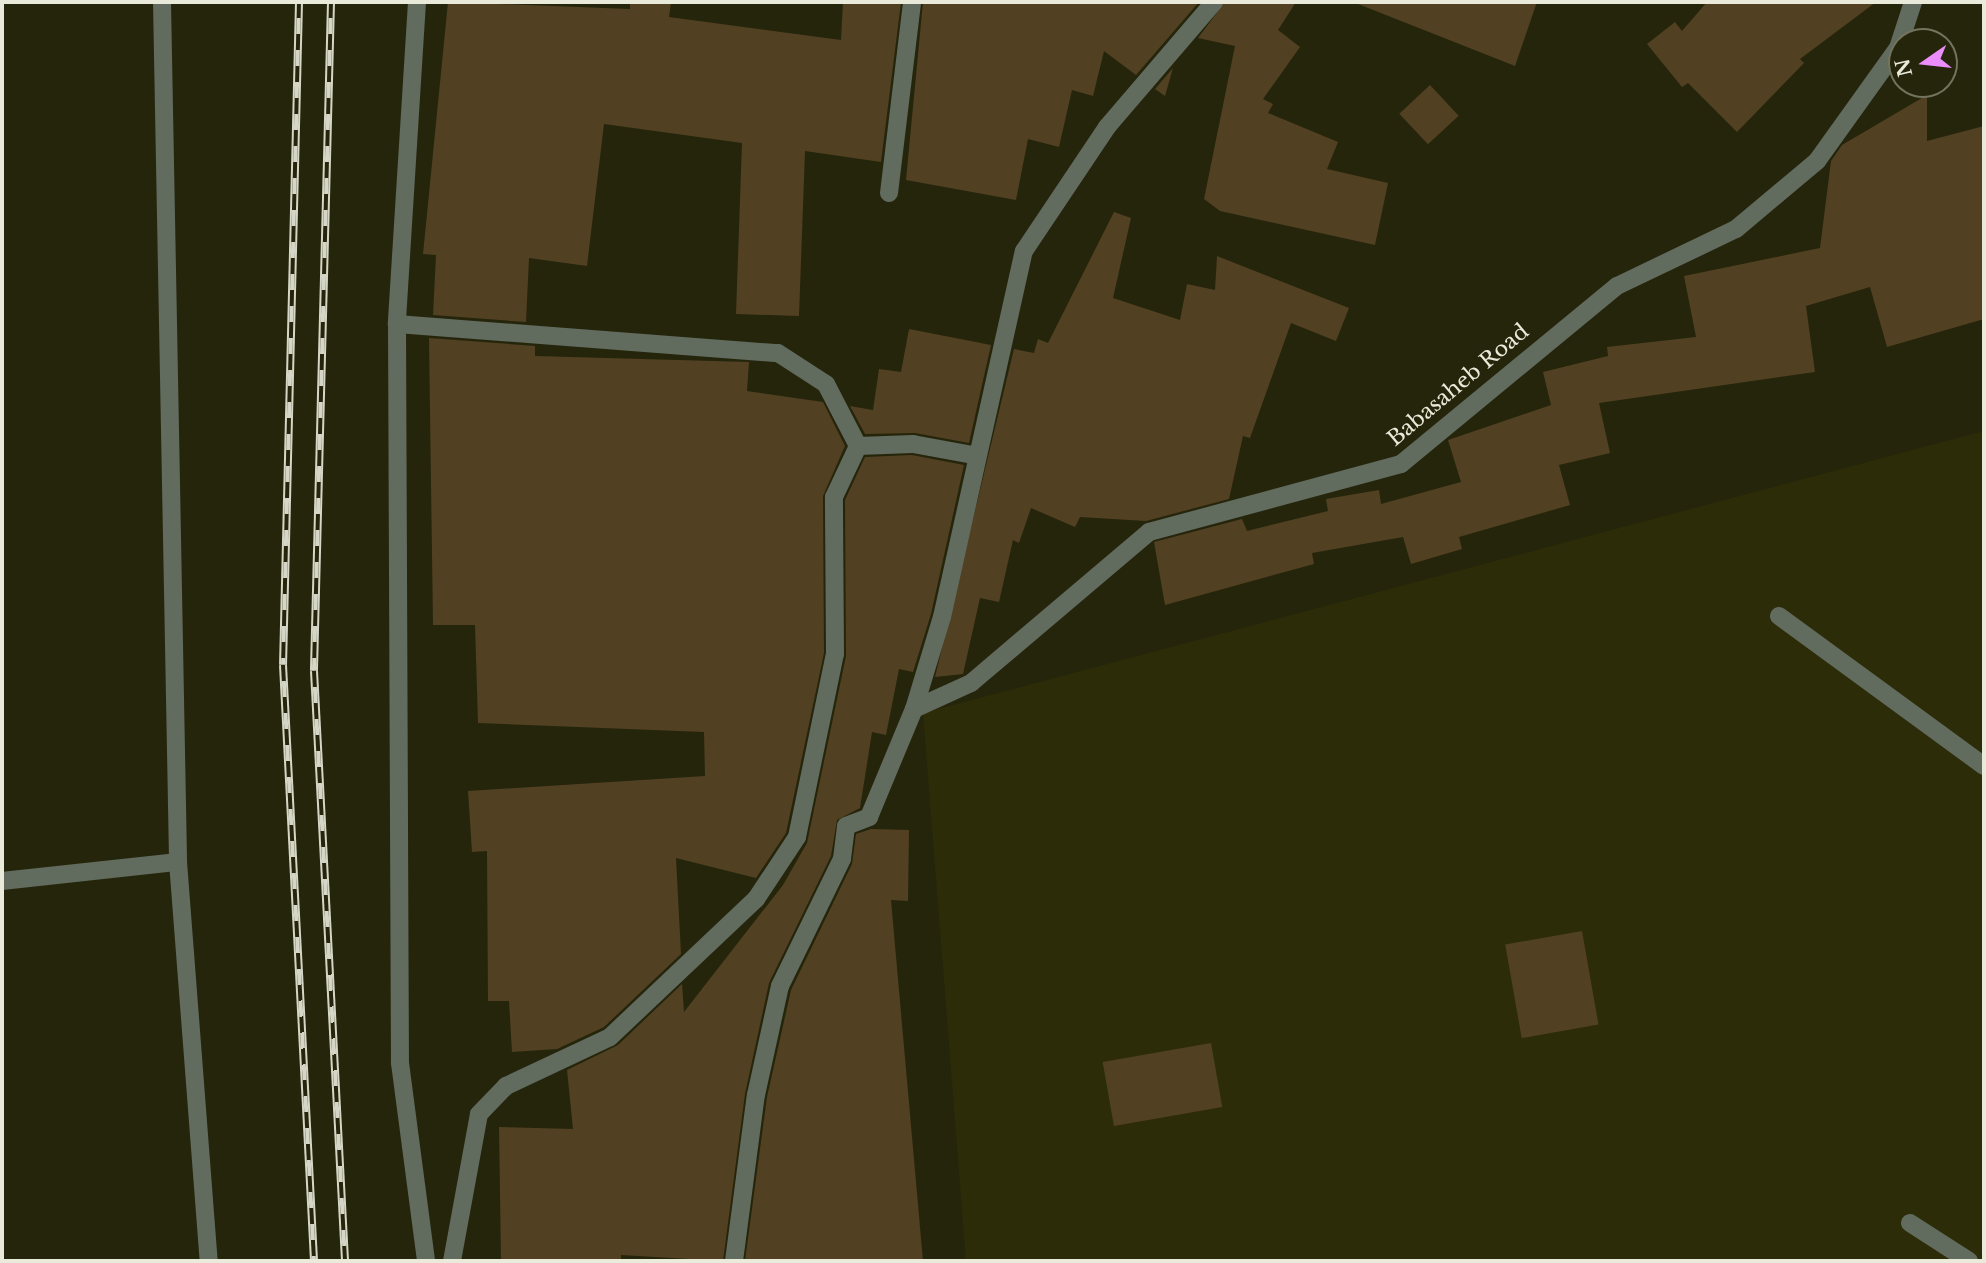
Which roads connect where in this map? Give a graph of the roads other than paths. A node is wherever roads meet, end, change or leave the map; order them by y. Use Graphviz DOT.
graph roads {
  1 [pos="162,2"];
  2 [pos="416,2"];
  3 [pos="912,2"];
  4 [pos="1214,2"];
  5 [pos="1913,2"];
  6 [pos="889,193"];
  7 [pos="397,324"];
  8 [pos="858,446"];
  9 [pos="973,455"];
  10 [pos="1779,615"];
  11 [pos="914,709"];
  12 [pos="1984,766"];
  13 [pos="178,862"];
  14 [pos="2,881"];
  15 [pos="1910,1223"];
  16 [pos="209,1261"];
  17 [pos="426,1261"];
  18 [pos="452,1261"];
  19 [pos="734,1261"];
  20 [pos="1969,1261"];
  1 -- 13 [label="street"];
  2 -- 7 [label="street"];
  3 -- 6 [label="street"];
  4 -- 9 [label="street"];
  5 -- 11 [label="street, Babasaheb Road"];
  7 -- 8 [label="street"];
  7 -- 17 [label="street"];
  8 -- 9 [label="street"];
  8 -- 18 [label="street"];
  9 -- 11 [label="street"];
  10 -- 12 [label="street"];
  11 -- 19 [label="street"];
  13 -- 14 [label="street"];
  13 -- 16 [label="street"];
  15 -- 20 [label="street"];
}
